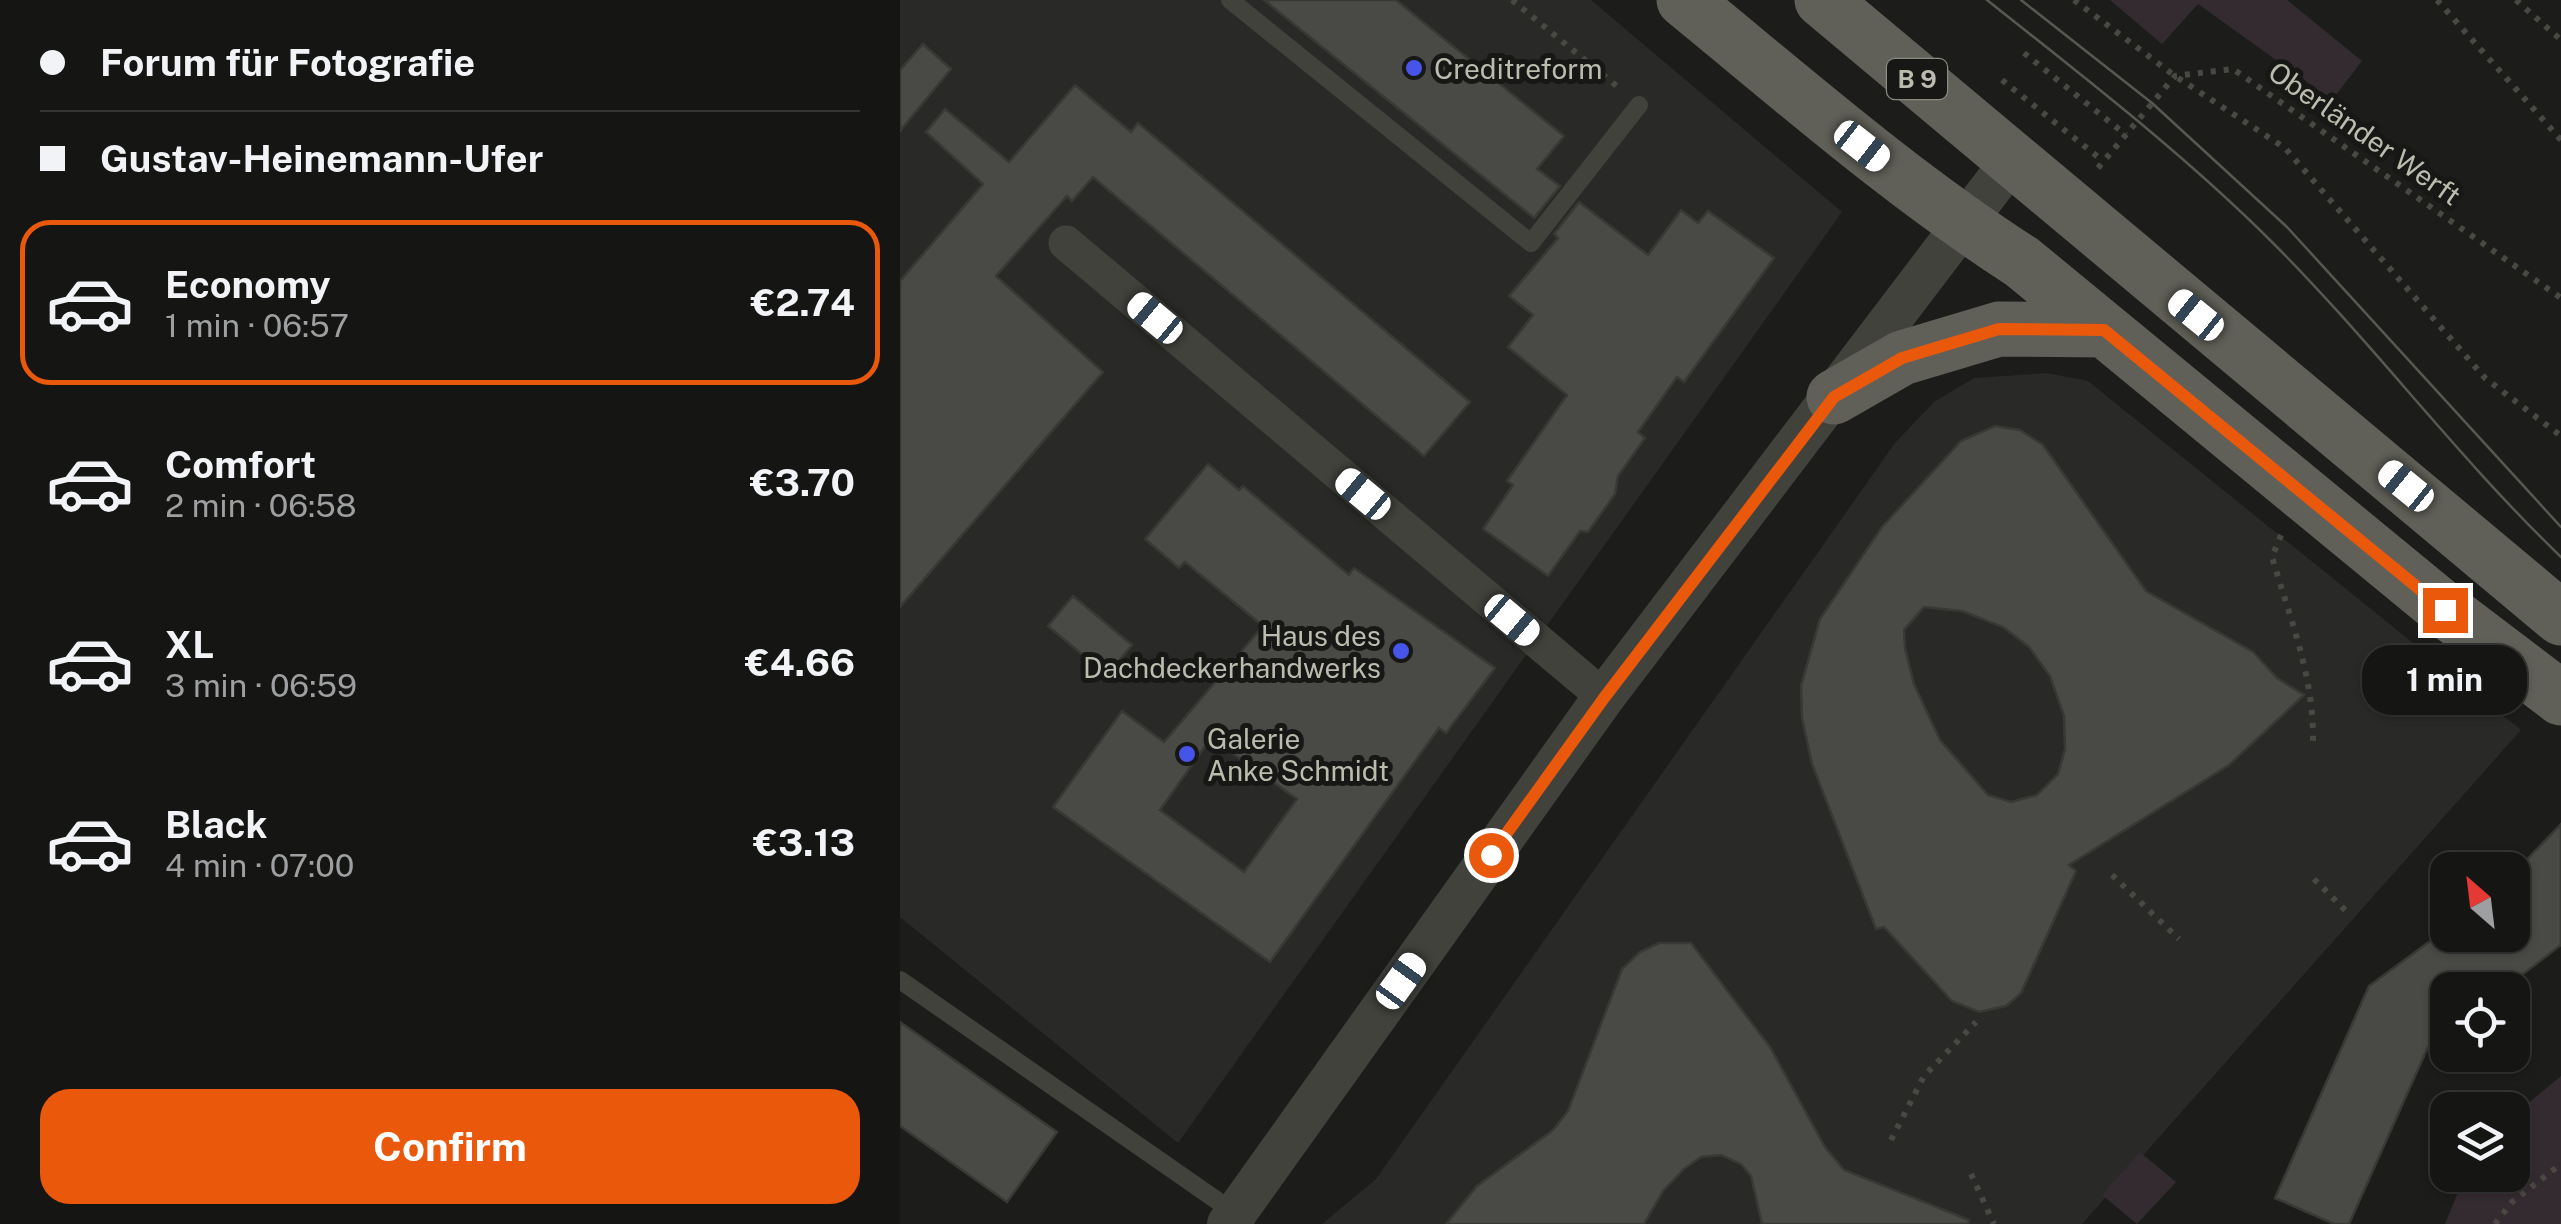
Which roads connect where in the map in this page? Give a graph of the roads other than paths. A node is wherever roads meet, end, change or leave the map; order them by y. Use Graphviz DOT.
graph roads {
  1 [pos="1230,0"];
  2 [pos="1684,0"];
  3 [pos="1822,0"];
  4 [pos="1639,104"];
  5 [pos="2013,159"];
  6 [pos="1966,226"];
  7 [pos="1066,244"];
  8 [pos="2104,330"];
  9 [pos="1834,397"];
  10 [pos="2561,618"];
  11 [pos="1604,698"];
  12 [pos="2561,698"];
  13 [pos="900,980"];
  14 [pos="1232,1221"];
  1 -- 4 [label="lane"];
  2 -- 6 [label="main road"];
  3 -- 5 [label="main road, B 9"];
  5 -- 6 [label="street"];
  5 -- 10 [label="main road, B 9"];
  6 -- 8 [label="main road"];
  6 -- 9 [label="street"];
  7 -- 11 [label="street"];
  8 -- 9 [label="main road"];
  8 -- 12 [label="main road"];
  9 -- 11 [label="street"];
  11 -- 14 [label="street"];
  13 -- 14 [label="lane"];
}
